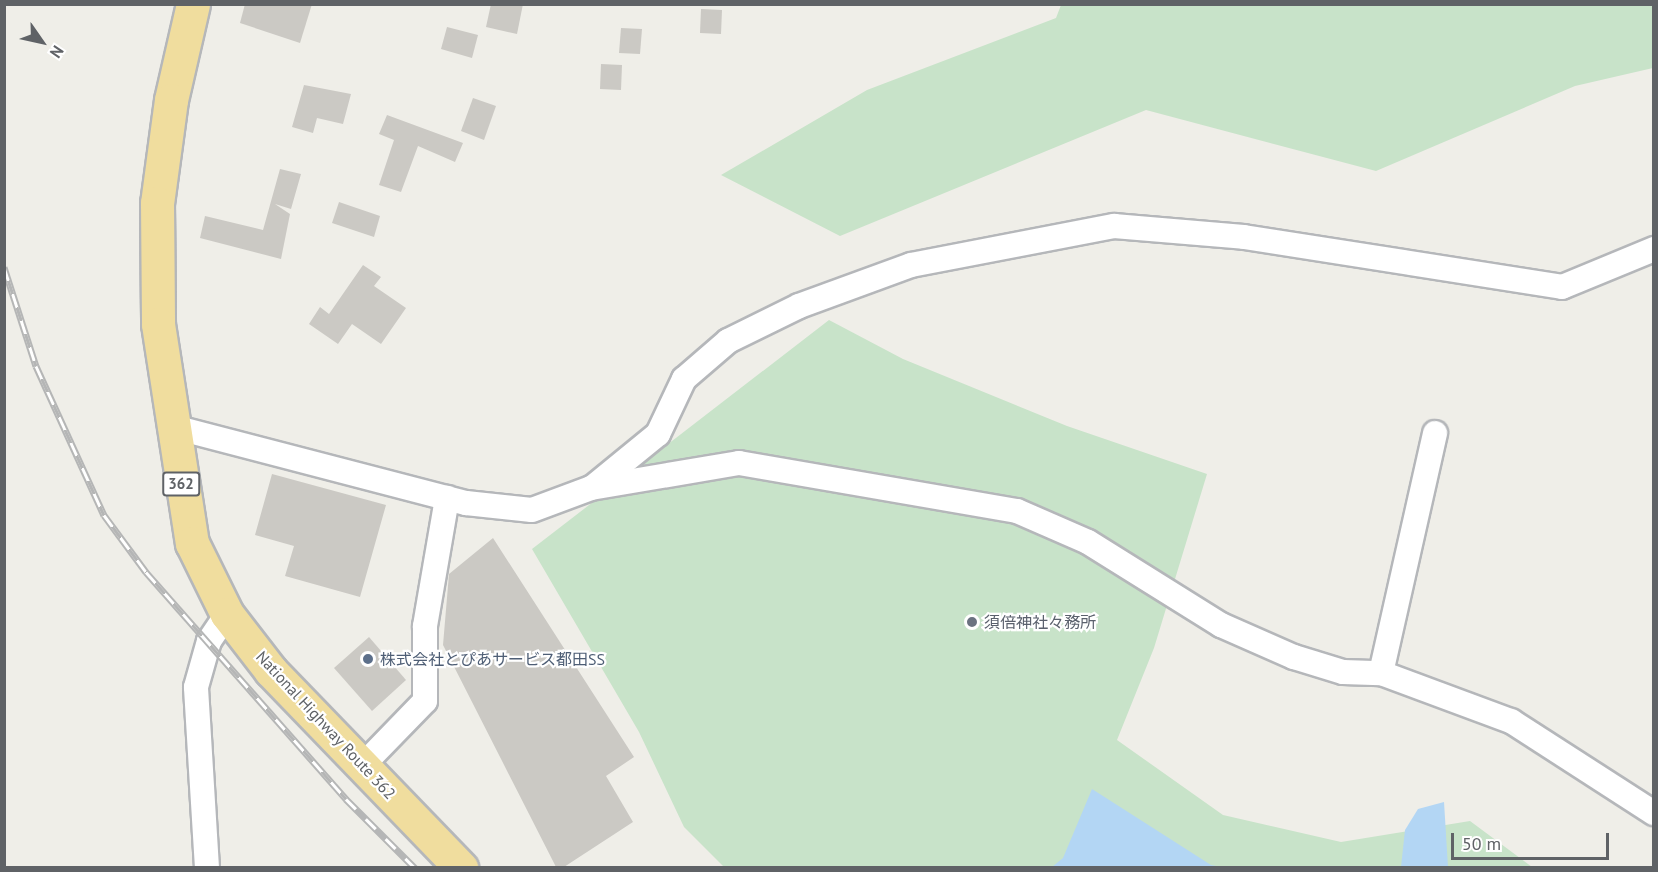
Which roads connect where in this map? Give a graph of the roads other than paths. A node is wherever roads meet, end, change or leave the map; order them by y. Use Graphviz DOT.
graph roads {
  1 [pos="193,4"];
  2 [pos="1653,249"];
  3 [pos="170,426"];
  4 [pos="1435,433"];
  5 [pos="591,488"];
  6 [pos="447,498"];
  7 [pos="227,614"];
  8 [pos="1381,673"];
  9 [pos="363,765"];
  10 [pos="1653,813"];
  11 [pos="207,867"];
  12 [pos="461,867"];
  1 -- 3 [label="highway, National Highway Route 362 / 362"];
  2 -- 5 [label="street"];
  3 -- 6 [label="street"];
  3 -- 7 [label="highway, National Highway Route 362 / 362"];
  4 -- 8 [label="street"];
  5 -- 6 [label="street"];
  5 -- 8 [label="street"];
  6 -- 9 [label="street"];
  7 -- 9 [label="highway, National Highway Route 362 / 362"];
  7 -- 11 [label="street"];
  8 -- 10 [label="street"];
  9 -- 12 [label="highway, National Highway Route 362 / 362"];
}
